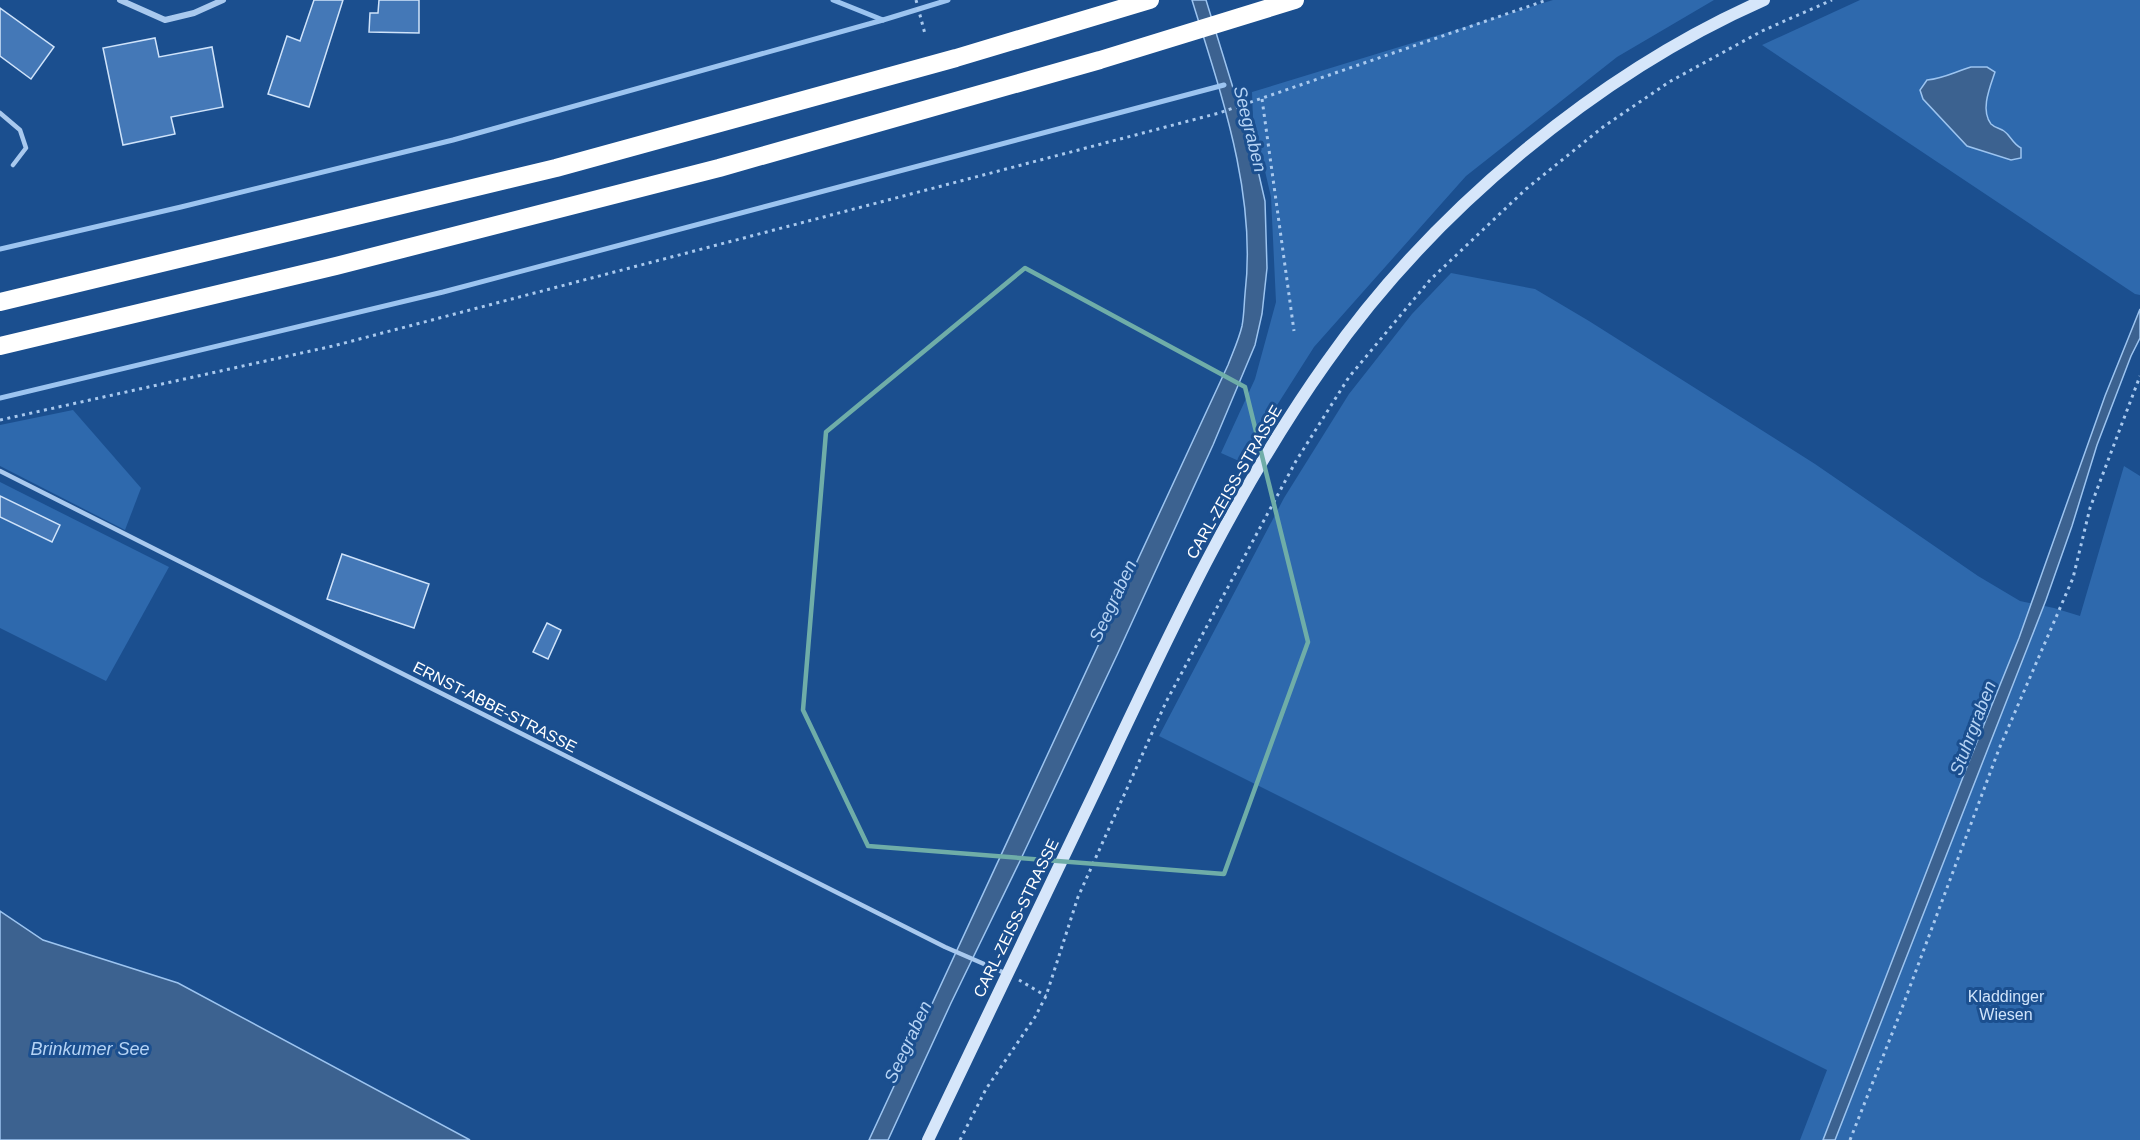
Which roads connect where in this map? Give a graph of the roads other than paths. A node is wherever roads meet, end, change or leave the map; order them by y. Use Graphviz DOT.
graph roads {
  1 [pos="120,0"];
  2 [pos="223,0"];
  3 [pos="1150,0"];
  4 [pos="1295,0"];
  5 [pos="1764,0"];
  6 [pos="0,113"];
  7 [pos="13,165"];
  8 [pos="0,302"];
  9 [pos="0,346"];
  10 [pos="0,471"];
  11 [pos="1007,974"];
  12 [pos="928,1140"];
  1 -- 2 [label="street"];
  3 -- 8 [label="highway"];
  4 -- 9 [label="highway"];
  5 -- 11 [label="main road, CARL-ZEISS-STRASSE"];
  6 -- 7 [label="lane"];
  10 -- 11 [label="lane, ERNST-ABBE-STRASSE"];
  11 -- 12 [label="main road, CARL-ZEISS-STRASSE"];
}
